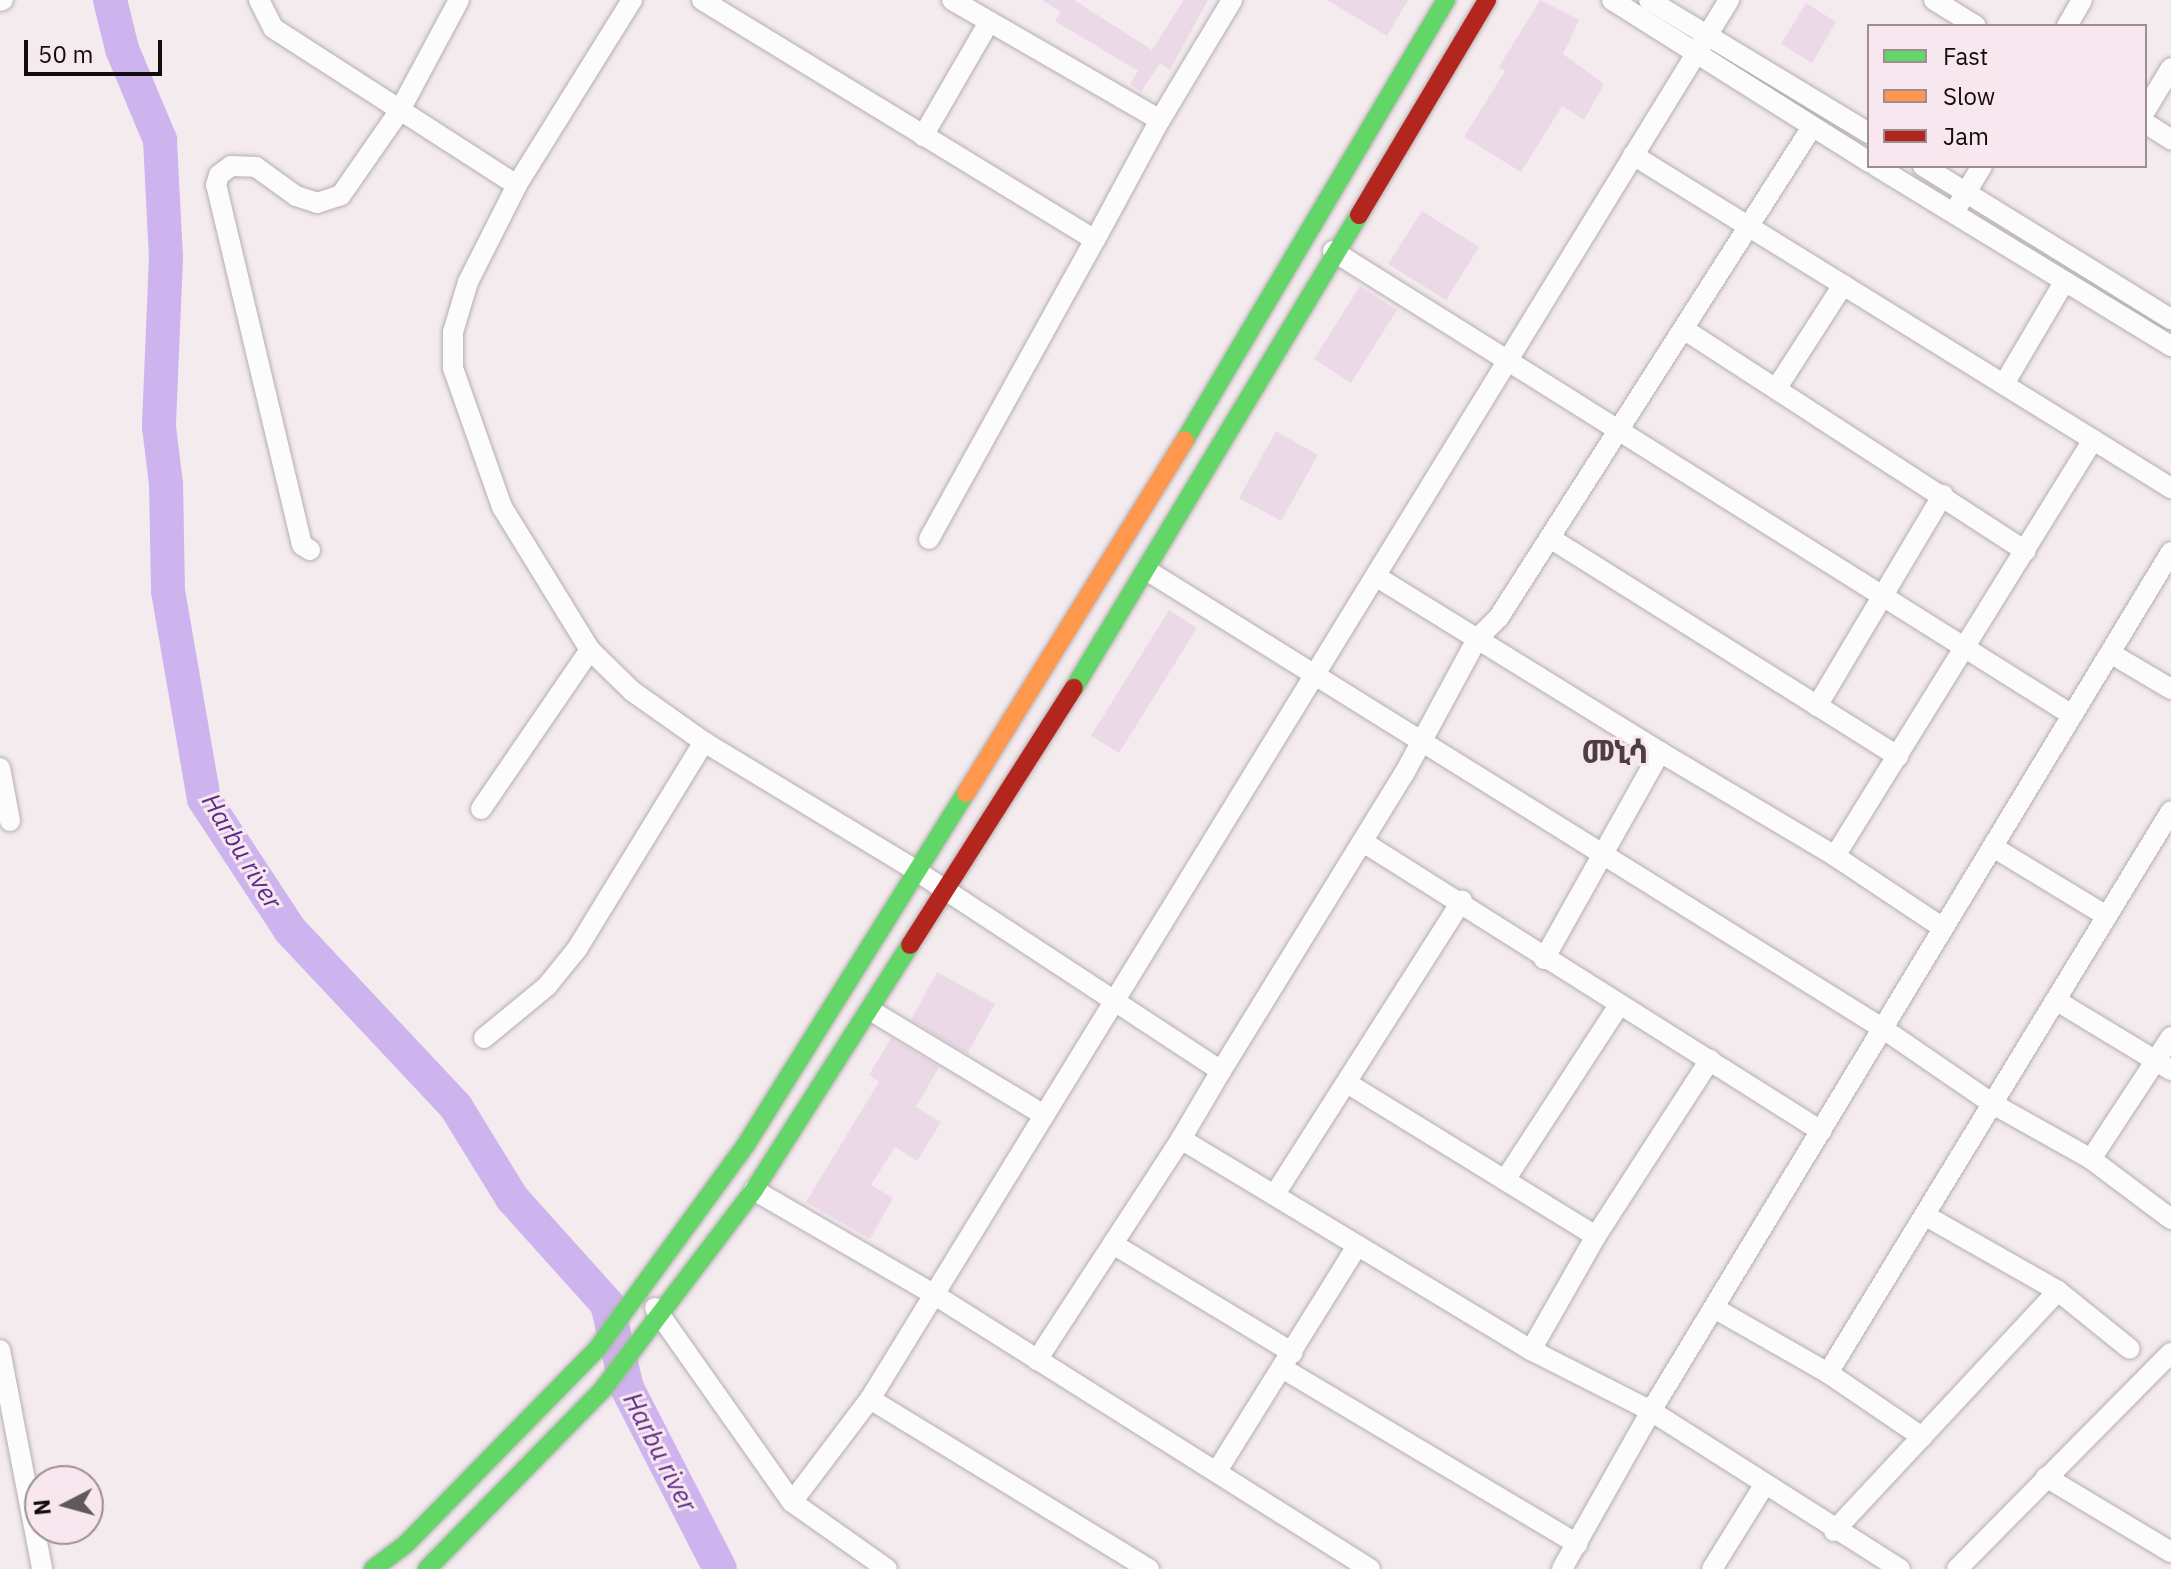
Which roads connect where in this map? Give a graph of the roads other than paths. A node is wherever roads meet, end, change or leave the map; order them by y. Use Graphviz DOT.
graph roads {
  1 [pos="259,0"];
  2 [pos="459,0"];
  3 [pos="632,0"];
  4 [pos="702,0"];
  5 [pos="952,0"];
  6 [pos="1232,0"];
  7 [pos="1446,0"];
  8 [pos="1487,0"];
  9 [pos="1612,0"];
  10 [pos="1649,0"];
  11 [pos="1729,0"];
  12 [pos="1934,0"];
  13 [pos="2082,0"];
  14 [pos="989,22"];
  15 [pos="1973,24"];
  16 [pos="2068,24"];
  17 [pos="1705,34"];
  18 [pos="1693,55"];
  19 [pos="2171,68"];
  20 [pos="2147,108"];
  21 [pos="400,110"];
  22 [pos="1160,120"];
  23 [pos="2147,124"];
  24 [pos="1812,127"];
  25 [pos="1867,132"];
  26 [pos="923,136"];
  27 [pos="2171,139"];
  28 [pos="1633,155"];
  29 [pos="1867,161"];
  30 [pos="1879,168"];
  31 [pos="1926,168"];
  32 [pos="1981,168"];
  33 [pos="517,185"];
  34 [pos="1966,192"];
  35 [pos="1953,213"];
  36 [pos="1748,227"];
  37 [pos="1095,240"];
  38 [pos="1333,251"];
  39 [pos="2063,284"];
  40 [pos="1843,285"];
  41 [pos="2171,319"];
  42 [pos="1685,330"];
  43 [pos="2171,346"];
  44 [pos="1505,359"];
  45 [pos="2004,384"];
  46 [pos="1776,389"];
  47 [pos="1619,431"];
  48 [pos="2093,440"];
  49 [pos="2171,488"];
  50 [pos="1943,495"];
  51 [pos="1550,538"];
  52 [pos="929,539"];
  53 [pos="310,550"];
  54 [pos="2025,551"];
  55 [pos="2171,552"];
  56 [pos="1148,571"];
  57 [pos="1377,577"];
  58 [pos="1884,593"];
  59 [pos="1477,639"];
  60 [pos="1964,649"];
  61 [pos="590,650"];
  62 [pos="2110,653"];
  63 [pos="1317,677"];
  64 [pos="2171,689"];
  65 [pos="1817,706"];
  66 [pos="2072,715"];
  67 [pos="1419,740"];
  68 [pos="704,742"];
  69 [pos="1660,752"];
  70 [pos="1898,756"];
  71 [pos="0,768"];
  72 [pos="481,809"];
  73 [pos="2171,811"];
  74 [pos="10,821"];
  75 [pos="1363,842"];
  76 [pos="1993,847"];
  77 [pos="1604,855"];
  78 [pos="1835,856"];
  79 [pos="915,870"];
  80 [pos="947,893"];
  81 [pos="1462,900"];
  82 [pos="2105,915"];
  83 [pos="1943,928"];
  84 [pos="1544,959"];
  85 [pos="2057,1001"];
  86 [pos="1113,1002"];
  87 [pos="1619,1005"];
  88 [pos="870,1010"];
  89 [pos="1882,1028"];
  90 [pos="2171,1037"];
  91 [pos="484,1038"];
  92 [pos="1710,1060"];
  93 [pos="2164,1066"];
  94 [pos="1221,1071"];
  95 [pos="1347,1083"];
  96 [pos="1993,1104"];
  97 [pos="1044,1115"];
  98 [pos="1821,1131"];
  99 [pos="1181,1139"];
  100 [pos="2091,1159"];
  101 [pos="1505,1180"];
  102 [pos="754,1190"];
  103 [pos="1275,1194"];
  104 [pos="1926,1216"];
  105 [pos="2171,1219"];
  106 [pos="1596,1236"];
  107 [pos="1113,1244"];
  108 [pos="1356,1248"];
  109 [pos="2058,1291"];
  110 [pos="641,1294"];
  111 [pos="935,1295"];
  112 [pos="1714,1308"];
  113 [pos="660,1312"];
  114 [pos="2130,1349"];
  115 [pos="1531,1350"];
  116 [pos="2171,1353"];
  117 [pos="1,1358"];
  118 [pos="1037,1360"];
  119 [pos="1288,1361"];
  120 [pos="1828,1373"];
  121 [pos="870,1399"];
  122 [pos="1651,1411"];
  123 [pos="1922,1437"];
  124 [pos="10,1457"];
  125 [pos="1217,1471"];
  126 [pos="2046,1477"];
  127 [pos="1763,1487"];
  128 [pos="792,1502"];
  129 [pos="1834,1531"];
  130 [pos="1577,1544"];
  131 [pos="2171,1552"];
  132 [pos="1868,1561"];
  133 [pos="42,1569"];
  134 [pos="373,1569"];
  135 [pos="427,1569"];
  136 [pos="887,1569"];
  137 [pos="1149,1569"];
  138 [pos="1370,1569"];
  139 [pos="1562,1569"];
  140 [pos="1712,1569"];
  141 [pos="1900,1569"];
  142 [pos="1957,1569"];
  1 -- 21 [label="street"];
  2 -- 21 [label="street"];
  3 -- 33 [label="street"];
  4 -- 26 [label="street"];
  5 -- 14 [label="street"];
  6 -- 22 [label="street"];
  7 -- 79 [label="main road"];
  8 -- 38 [label="main road"];
  9 -- 18 [label="street"];
  10 -- 17 [label="street"];
  11 -- 17 [label="street"];
  12 -- 15 [label="street"];
  13 -- 16 [label="street"];
  14 -- 22 [label="street"];
  14 -- 26 [label="street"];
  17 -- 18 [label="street"];
  17 -- 25 [label="street"];
  18 -- 24 [label="street"];
  18 -- 28 [label="street"];
  19 -- 20 [label="street"];
  21 -- 33 [label="street"];
  21 -- 53 [label="street"];
  22 -- 37 [label="street"];
  23 -- 27 [label="street"];
  24 -- 29 [label="street"];
  24 -- 36 [label="street"];
  26 -- 37 [label="street"];
  28 -- 36 [label="street"];
  28 -- 44 [label="street"];
  30 -- 35 [label="street"];
  31 -- 34 [label="street"];
  32 -- 34 [label="street"];
  33 -- 61 [label="street"];
  34 -- 35 [label="street"];
  34 -- 41 [label="street"];
  35 -- 39 [label="street"];
  36 -- 40 [label="street"];
  36 -- 42 [label="street"];
  37 -- 52 [label="street"];
  38 -- 44 [label="street"];
  38 -- 56 [label="main road"];
  39 -- 43 [label="street"];
  39 -- 45 [label="street"];
  40 -- 45 [label="street"];
  40 -- 46 [label="street"];
  42 -- 46 [label="street"];
  42 -- 47 [label="street"];
  44 -- 47 [label="street"];
  44 -- 57 [label="street"];
  45 -- 48 [label="street"];
  46 -- 50 [label="street"];
  47 -- 51 [label="street"];
  47 -- 58 [label="street"];
  48 -- 49 [label="street"];
  48 -- 54 [label="street"];
  50 -- 54 [label="street"];
  50 -- 58 [label="street"];
  51 -- 59 [label="street"];
  51 -- 65 [label="street"];
  54 -- 60 [label="street"];
  55 -- 62 [label="street"];
  56 -- 63 [label="street"];
  56 -- 80 [label="main road"];
  57 -- 59 [label="street"];
  57 -- 63 [label="street"];
  58 -- 60 [label="street"];
  58 -- 65 [label="street"];
  59 -- 67 [label="street"];
  59 -- 69 [label="street"];
  60 -- 66 [label="street"];
  60 -- 70 [label="street"];
  61 -- 68 [label="street"];
  61 -- 72 [label="street"];
  62 -- 64 [label="street"];
  62 -- 66 [label="street"];
  63 -- 67 [label="street"];
  63 -- 86 [label="street"];
  65 -- 70 [label="street"];
  66 -- 76 [label="street"];
  67 -- 75 [label="street"];
  67 -- 77 [label="street"];
  68 -- 79 [label="street"];
  68 -- 91 [label="street"];
  69 -- 77 [label="street"];
  69 -- 78 [label="street"];
  70 -- 78 [label="street"];
  71 -- 74 [label="street"];
  73 -- 82 [label="street"];
  75 -- 81 [label="street"];
  75 -- 94 [label="street"];
  76 -- 82 [label="street"];
  76 -- 83 [label="street"];
  77 -- 84 [label="street"];
  77 -- 89 [label="street"];
  78 -- 83 [label="street"];
  79 -- 80 [label="street"];
  79 -- 110 [label="main road"];
  80 -- 86 [label="street"];
  80 -- 88 [label="main road"];
  81 -- 84 [label="street"];
  81 -- 95 [label="street"];
  82 -- 85 [label="street"];
  83 -- 89 [label="street"];
  84 -- 87 [label="street"];
  85 -- 93 [label="street"];
  85 -- 96 [label="street"];
  86 -- 94 [label="street"];
  86 -- 97 [label="street"];
  87 -- 92 [label="street"];
  87 -- 101 [label="street"];
  88 -- 97 [label="street"];
  88 -- 102 [label="main road"];
  89 -- 96 [label="street"];
  89 -- 98 [label="street"];
  90 -- 93 [label="street"];
  92 -- 98 [label="street"];
  92 -- 106 [label="street"];
  93 -- 100 [label="street"];
  94 -- 99 [label="street"];
  95 -- 101 [label="street"];
  95 -- 103 [label="street"];
  96 -- 100 [label="street"];
  96 -- 104 [label="street"];
  97 -- 111 [label="street"];
  98 -- 112 [label="street"];
  99 -- 103 [label="street"];
  99 -- 107 [label="street"];
  100 -- 105 [label="street"];
  101 -- 106 [label="street"];
  102 -- 111 [label="street"];
  102 -- 113 [label="main road"];
  103 -- 108 [label="street"];
  104 -- 109 [label="street"];
  104 -- 120 [label="street"];
  106 -- 115 [label="street"];
  107 -- 118 [label="street"];
  107 -- 119 [label="street"];
  108 -- 115 [label="street"];
  108 -- 119 [label="street"];
  109 -- 114 [label="street"];
  109 -- 123 [label="street"];
  110 -- 113 [label="street"];
  110 -- 134 [label="main road"];
  111 -- 118 [label="street"];
  111 -- 121 [label="street"];
  112 -- 120 [label="street"];
  112 -- 122 [label="street"];
  113 -- 128 [label="street"];
  113 -- 135 [label="main road"];
  115 -- 122 [label="street"];
  116 -- 126 [label="street"];
  117 -- 124 [label="street"];
  118 -- 125 [label="street"];
  119 -- 125 [label="street"];
  119 -- 130 [label="street"];
  120 -- 123 [label="street"];
  121 -- 128 [label="street"];
  121 -- 137 [label="street"];
  122 -- 127 [label="street"];
  122 -- 130 [label="street"];
  123 -- 129 [label="street"];
  124 -- 133 [label="street"];
  125 -- 138 [label="street"];
  126 -- 131 [label="street"];
  126 -- 142 [label="street"];
  127 -- 129 [label="street"];
  127 -- 140 [label="street"];
  128 -- 136 [label="street"];
  129 -- 132 [label="street"];
  130 -- 139 [label="street"];
  132 -- 141 [label="street"];
}
